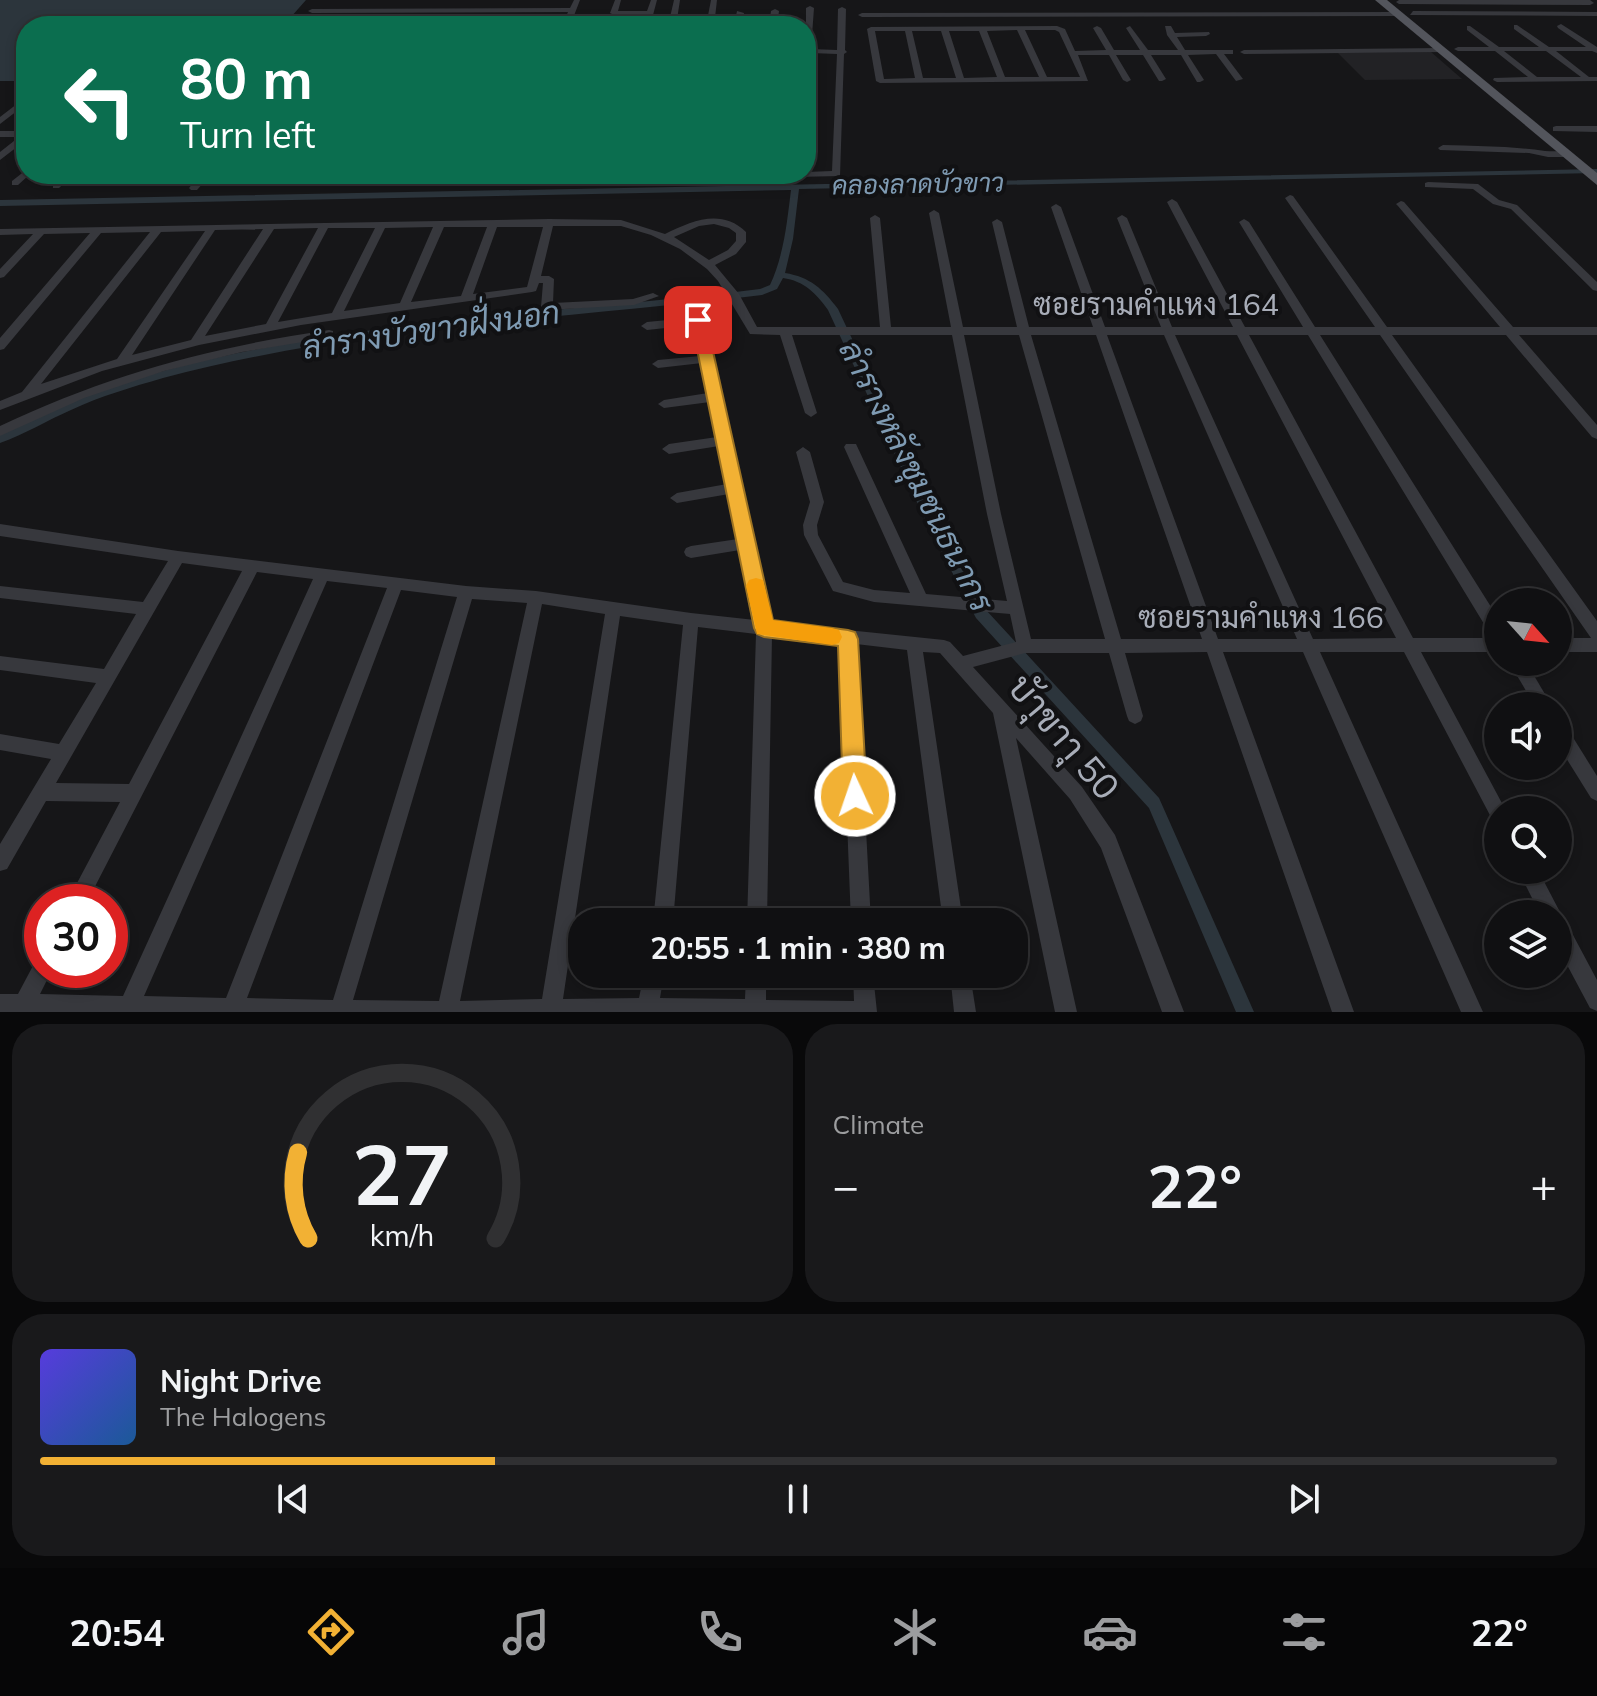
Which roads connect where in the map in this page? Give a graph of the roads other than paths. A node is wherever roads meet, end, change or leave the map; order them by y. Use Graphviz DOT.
graph roads {
  1 [pos="322,0"];
  2 [pos="451,0"];
  3 [pos="536,0"];
  4 [pos="577,0"];
  5 [pos="618,0"];
  6 [pos="654,0"];
  7 [pos="1380,0"];
  8 [pos="1549,2"];
  9 [pos="1591,2"];
  10 [pos="1398,5"];
  11 [pos="810,8"];
  12 [pos="842,9"];
  13 [pos="573,10"];
  14 [pos="312,11"];
  15 [pos="443,11"];
  16 [pos="531,11"];
  17 [pos="775,11"];
  18 [pos="740,13"];
  19 [pos="1413,13"];
  20 [pos="1597,14"];
  21 [pos="862,15"];
  22 [pos="308,16"];
  23 [pos="440,16"];
  24 [pos="529,16"];
  25 [pos="570,16"];
  26 [pos="740,16"];
  27 [pos="774,16"];
  28 [pos="809,16"];
  29 [pos="1561,26"];
  30 [pos="1517,27"];
  31 [pos="944,28"];
  32 [pos="982,28"];
  33 [pos="1020,28"];
  34 [pos="1097,28"];
  35 [pos="1130,28"];
  36 [pos="1470,28"];
  37 [pos="908,29"];
  38 [pos="1206,34"];
  39 [pos="1448,48"];
  40 [pos="1549,49"];
  41 [pos="1498,50"];
  42 [pos="1596,50"];
  43 [pos="816,51"];
  44 [pos="843,52"];
  45 [pos="1145,52"];
  46 [pos="1182,52"];
  47 [pos="1218,52"];
  48 [pos="1230,52"];
  49 [pos="1244,52"];
  50 [pos="1072,53"];
  51 [pos="1111,53"];
  52 [pos="1585,76"];
  53 [pos="1162,79"];
  54 [pos="1239,79"];
  55 [pos="1597,79"];
  56 [pos="1002,80"];
  57 [pos="1044,80"];
  58 [pos="1127,80"];
  59 [pos="1200,80"];
  60 [pos="1497,80"];
  61 [pos="1536,80"];
  62 [pos="1563,80"];
  63 [pos="920,81"];
  64 [pos="961,81"];
  65 [pos="1573,89"];
  66 [pos="16,108"];
  67 [pos="0,121"];
  68 [pos="1556,129"];
  69 [pos="1597,129"];
  70 [pos="1587,134"];
  71 [pos="1597,141"];
  72 [pos="16,143"];
  73 [pos="1443,148"];
  74 [pos="0,157"];
  75 [pos="1569,157"];
  76 [pos="1595,162"];
  77 [pos="816,174"];
  78 [pos="1597,181"];
  79 [pos="197,184"];
  80 [pos="1428,185"];
  81 [pos="194,188"];
  82 [pos="1290,198"];
  83 [pos="1172,202"];
  84 [pos="1401,204"];
  85 [pos="1056,207"];
  86 [pos="934,213"];
  87 [pos="875,218"];
  88 [pos="1122,218"];
  89 [pos="549,222"];
  90 [pos="997,222"];
  91 [pos="1244,222"];
  92 [pos="493,223"];
  93 [pos="440,224"];
  94 [pos="325,225"];
  95 [pos="381,225"];
  96 [pos="270,227"];
  97 [pos="211,229"];
  98 [pos="157,230"];
  99 [pos="97,231"];
  100 [pos="0,232"];
  101 [pos="40,233"];
  102 [pos="668,236"];
  103 [pos="707,265"];
  104 [pos="0,275"];
  105 [pos="534,280"];
  106 [pos="1597,288"];
  107 [pos="653,296"];
  108 [pos="466,298"];
  109 [pos="404,306"];
  110 [pos="336,317"];
  111 [pos="271,325"];
  112 [pos="647,326"];
  113 [pos="785,331"];
  114 [pos="886,331"];
  115 [pos="957,331"];
  116 [pos="1024,331"];
  117 [pos="1099,331"];
  118 [pos="1168,331"];
  119 [pos="1241,331"];
  120 [pos="1312,331"];
  121 [pos="1384,331"];
  122 [pos="1509,331"];
  123 [pos="1597,331"];
  124 [pos="329,334"];
  125 [pos="196,341"];
  126 [pos="0,346"];
  127 [pos="123,359"];
  128 [pos="706,359"];
  129 [pos="658,364"];
  130 [pos="26,394"];
  131 [pos="713,397"];
  132 [pos="664,404"];
  133 [pos="0,406"];
  134 [pos="811,413"];
  135 [pos="0,431"];
  136 [pos="1597,434"];
  137 [pos="725,440"];
  138 [pos="851,447"];
  139 [pos="669,449"];
  140 [pos="803,452"];
  141 [pos="735,488"];
  142 [pos="677,498"];
  143 [pos="0,530"];
  144 [pos="747,543"];
  145 [pos="691,552"];
  146 [pos="178,557"];
  147 [pos="253,565"];
  148 [pos="323,573"];
  149 [pos="396,584"];
  150 [pos="0,592"];
  151 [pos="466,592"];
  152 [pos="536,597"];
  153 [pos="921,600"];
  154 [pos="1016,608"];
  155 [pos="145,609"];
  156 [pos="613,609"];
  157 [pos="1484,609"];
  158 [pos="691,620"];
  159 [pos="764,628"];
  160 [pos="1597,634"];
  161 [pos="848,639"];
  162 [pos="914,645"];
  163 [pos="1410,645"];
  164 [pos="1484,645"];
  165 [pos="1572,645"];
  166 [pos="1597,645"];
  167 [pos="1117,646"];
  168 [pos="1213,646"];
  169 [pos="1311,646"];
  170 [pos="1019,648"];
  171 [pos="0,663"];
  172 [pos="960,664"];
  173 [pos="109,677"];
  174 [pos="1001,709"];
  175 [pos="1135,716"];
  176 [pos="0,742"];
  177 [pos="1572,752"];
  178 [pos="64,753"];
  179 [pos="41,792"];
  180 [pos="1597,792"];
  181 [pos="134,793"];
  182 [pos="1489,796"];
  183 [pos="7,839"];
  184 [pos="0,862"];
  185 [pos="86,884"];
  186 [pos="664,908"];
  187 [pos="757,908"];
  188 [pos="860,908"];
  189 [pos="951,908"];
  190 [pos="1572,954"];
  191 [pos="32,988"];
  192 [pos="651,988"];
  193 [pos="756,988"];
  194 [pos="864,988"];
  195 [pos="962,988"];
  196 [pos="1597,1001"];
  197 [pos="0,1004"];
  198 [pos="21,1008"];
  199 [pos="127,1009"];
  200 [pos="543,1009"];
  201 [pos="232,1010"];
  202 [pos="329,1010"];
  203 [pos="647,1010"];
  204 [pos="447,1011"];
  205 [pos="755,1011"];
  206 [pos="432,1012"];
  207 [pos="866,1012"];
  208 [pos="965,1012"];
  209 [pos="1066,1012"];
  210 [pos="1173,1012"];
  211 [pos="1343,1012"];
  212 [pos="1472,1012"];
  1 -- 14 [label="street"];
  2 -- 15 [label="street"];
  3 -- 16 [label="street"];
  4 -- 13 [label="street"];
  5 -- 6 [label="street"];
  7 -- 10 [label="main road"];
  8 -- 9 [label="street"];
  8 -- 10 [label="street"];
  10 -- 19 [label="main road"];
  10 -- 21 [label="street"];
  10 -- 39 [label="main road"];
  11 -- 28 [label="street"];
  12 -- 44 [label="street"];
  13 -- 16 [label="street"];
  13 -- 25 [label="street"];
  14 -- 15 [label="street"];
  14 -- 22 [label="street"];
  15 -- 16 [label="street"];
  15 -- 23 [label="street"];
  16 -- 24 [label="street"];
  17 -- 27 [label="street"];
  18 -- 26 [label="street"];
  19 -- 20 [label="street"];
  19 -- 39 [label="main road"];
  29 -- 42 [label="street"];
  30 -- 40 [label="street"];
  31 -- 32 [label="street"];
  31 -- 37 [label="street"];
  31 -- 64 [label="street"];
  32 -- 33 [label="street"];
  32 -- 56 [label="street"];
  33 -- 50 [label="street"];
  33 -- 57 [label="street"];
  34 -- 51 [label="street"];
  35 -- 45 [label="street"];
  36 -- 41 [label="street"];
  37 -- 63 [label="street"];
  37 -- 63 [label="street"];
  38 -- 46 [label="street"];
  39 -- 41 [label="street"];
  39 -- 49 [label="street"];
  39 -- 60 [label="main road"];
  39 -- 75 [label="main road"];
  40 -- 41 [label="street"];
  40 -- 42 [label="street"];
  40 -- 52 [label="street"];
  41 -- 61 [label="street"];
  43 -- 44 [label="street"];
  44 -- 77 [label="street"];
  45 -- 46 [label="street"];
  45 -- 51 [label="street"];
  45 -- 53 [label="street"];
  46 -- 47 [label="street"];
  46 -- 59 [label="street"];
  47 -- 48 [label="street"];
  47 -- 54 [label="street"];
  50 -- 51 [label="street"];
  50 -- 57 [label="street"];
  51 -- 58 [label="street"];
  55 -- 62 [label="street"];
  56 -- 57 [label="street"];
  56 -- 64 [label="street"];
  60 -- 61 [label="street"];
  60 -- 68 [label="main road"];
  61 -- 62 [label="street"];
  62 -- 65 [label="street"];
  63 -- 64 [label="street"];
  66 -- 67 [label="street"];
  68 -- 69 [label="street"];
  68 -- 76 [label="main road"];
  70 -- 71 [label="street"];
  72 -- 74 [label="street"];
  73 -- 75 [label="street"];
  75 -- 78 [label="main road"];
  79 -- 81 [label="street"];
  80 -- 106 [label="street"];
  82 -- 121 [label="street"];
  83 -- 119 [label="street"];
  84 -- 122 [label="street"];
  85 -- 117 [label="street"];
  86 -- 115 [label="street"];
  87 -- 114 [label="street"];
  88 -- 118 [label="street"];
  89 -- 92 [label="street"];
  89 -- 102 [label="street"];
  89 -- 105 [label="street"];
  90 -- 116 [label="street"];
  91 -- 120 [label="street"];
  92 -- 93 [label="street"];
  92 -- 108 [label="street"];
  93 -- 95 [label="street"];
  93 -- 109 [label="street"];
  94 -- 95 [label="street"];
  94 -- 96 [label="street"];
  94 -- 111 [label="street"];
  95 -- 110 [label="street"];
  96 -- 97 [label="street"];
  96 -- 125 [label="street"];
  97 -- 98 [label="street"];
  97 -- 127 [label="street"];
  98 -- 99 [label="street"];
  98 -- 130 [label="street"];
  99 -- 101 [label="street"];
  99 -- 126 [label="street"];
  100 -- 101 [label="street"];
  101 -- 104 [label="street"];
  102 -- 103 [label="street"];
  102 -- 103 [label="street"];
  103 -- 113 [label="street, ซอยรามคำแหง 164"];
  105 -- 107 [label="street"];
  105 -- 108 [label="street"];
  108 -- 109 [label="street"];
  109 -- 110 [label="street"];
  110 -- 111 [label="street"];
  111 -- 125 [label="street"];
  112 -- 128 [label="street"];
  113 -- 114 [label="street, ซอยรามคำแหง 164"];
  113 -- 134 [label="street"];
  114 -- 115 [label="street, ซอยรามคำแหง 164"];
  115 -- 116 [label="street, ซอยรามคำแหง 164"];
  115 -- 154 [label="street"];
  116 -- 117 [label="street, ซอยรามคำแหง 164"];
  116 -- 167 [label="street"];
  117 -- 118 [label="street, ซอยรามคำแหง 164"];
  117 -- 168 [label="street"];
  118 -- 119 [label="street, ซอยรามคำแหง 164"];
  118 -- 169 [label="street"];
  119 -- 120 [label="street, ซอยรามคำแหง 164"];
  119 -- 163 [label="street"];
  120 -- 121 [label="street, ซอยรามคำแหง 164"];
  120 -- 157 [label="street"];
  121 -- 122 [label="street, ซอยรามคำแหง 164"];
  121 -- 160 [label="street"];
  122 -- 123 [label="street, ซอยรามคำแหง 164"];
  122 -- 136 [label="street"];
  124 -- 135 [label="street"];
  125 -- 127 [label="street"];
  127 -- 130 [label="street"];
  128 -- 129 [label="street"];
  128 -- 131 [label="street"];
  130 -- 133 [label="street"];
  131 -- 132 [label="street"];
  131 -- 137 [label="street"];
  137 -- 139 [label="street"];
  137 -- 141 [label="street"];
  138 -- 153 [label="street"];
  140 -- 153 [label="street"];
  141 -- 142 [label="street"];
  141 -- 144 [label="street"];
  143 -- 146 [label="street"];
  144 -- 145 [label="street"];
  144 -- 159 [label="street"];
  146 -- 147 [label="street"];
  146 -- 155 [label="street"];
  147 -- 148 [label="street"];
  147 -- 181 [label="street"];
  148 -- 149 [label="street"];
  148 -- 199 [label="street"];
  149 -- 151 [label="street"];
  149 -- 201 [label="street"];
  150 -- 155 [label="street"];
  151 -- 152 [label="street"];
  151 -- 202 [label="street"];
  152 -- 156 [label="street"];
  152 -- 204 [label="street"];
  153 -- 154 [label="street"];
  154 -- 170 [label="street"];
  155 -- 173 [label="street"];
  156 -- 158 [label="street"];
  156 -- 200 [label="street"];
  158 -- 159 [label="street"];
  158 -- 186 [label="street"];
  159 -- 161 [label="street"];
  159 -- 187 [label="street"];
  161 -- 162 [label="street"];
  161 -- 188 [label="street"];
  162 -- 172 [label="street, บัาุขาาุ 50"];
  162 -- 189 [label="street"];
  163 -- 164 [label="street, ซอยรามคำแหง 166"];
  163 -- 169 [label="street, ซอยรามคำแหง 166"];
  163 -- 182 [label="street"];
  165 -- 166 [label="street"];
  167 -- 168 [label="street, ซอยรามคำแหง 166"];
  167 -- 170 [label="street, ซอยรามคำแหง 166"];
  167 -- 175 [label="street"];
  168 -- 169 [label="street, ซอยรามคำแหง 166"];
  168 -- 211 [label="street"];
  169 -- 212 [label="street"];
  170 -- 172 [label="street, ซอยรามคำแหง 166"];
  171 -- 173 [label="street"];
  172 -- 174 [label="street, บัาุขาาุ 50"];
  173 -- 178 [label="street"];
  174 -- 209 [label="street"];
  174 -- 210 [label="street, บัาุขาาุ 50"];
  176 -- 178 [label="street"];
  177 -- 180 [label="street"];
  178 -- 179 [label="street"];
  179 -- 181 [label="street"];
  179 -- 183 [label="street"];
  181 -- 185 [label="street"];
  183 -- 184 [label="street"];
  190 -- 196 [label="street"];
  191 -- 198 [label="street"];
  192 -- 203 [label="street"];
  193 -- 205 [label="street"];
  194 -- 207 [label="street"];
  195 -- 208 [label="street"];
  197 -- 198 [label="street"];
  198 -- 199 [label="street"];
  199 -- 201 [label="street"];
  200 -- 203 [label="street"];
  200 -- 204 [label="street"];
  201 -- 202 [label="street"];
  202 -- 206 [label="street"];
  203 -- 205 [label="street"];
  204 -- 206 [label="street"];
  205 -- 207 [label="street"];
}
